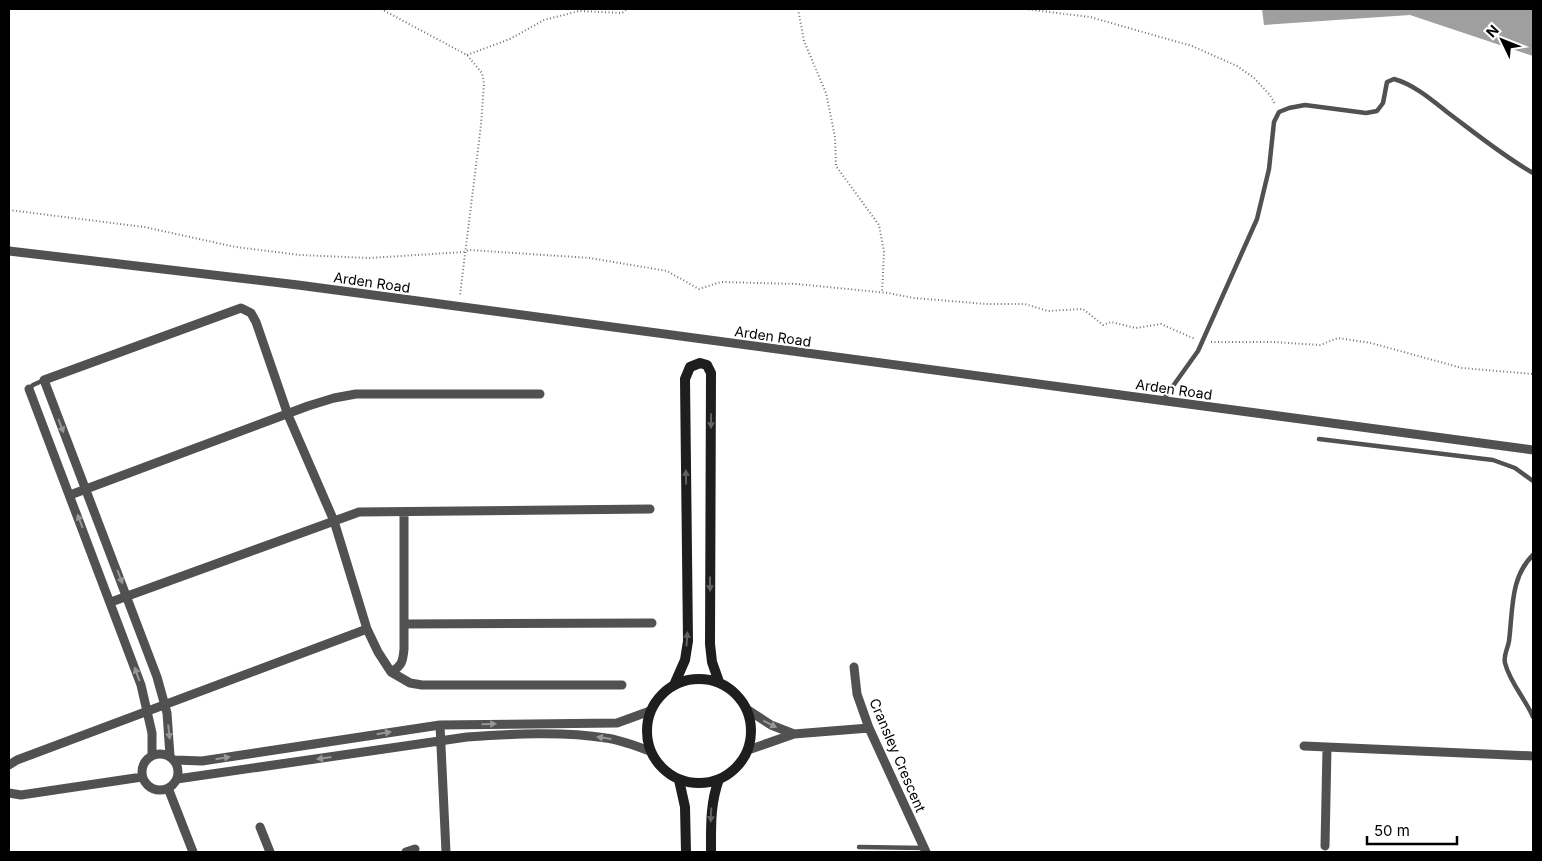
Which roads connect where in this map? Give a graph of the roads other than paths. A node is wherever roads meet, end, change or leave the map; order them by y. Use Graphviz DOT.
graph roads {
  1 [pos="1533,173"];
  2 [pos="9,251"];
  3 [pos="44,380"];
  4 [pos="29,389"];
  5 [pos="540,394"];
  6 [pos="1162,401"];
  7 [pos="288,415"];
  8 [pos="1320,439"];
  9 [pos="1533,450"];
  10 [pos="1533,481"];
  11 [pos="86,489"];
  12 [pos="70,494"];
  13 [pos="650,509"];
  14 [pos="404,513"];
  15 [pos="334,521"];
  16 [pos="1533,555"];
  17 [pos="127,597"];
  18 [pos="111,602"];
  19 [pos="652,623"];
  20 [pos="405,624"];
  21 [pos="368,629"];
  22 [pos="854,667"];
  23 [pos="391,672"];
  24 [pos="719,682"];
  25 [pos="622,685"];
  26 [pos="674,685"];
  27 [pos="166,706"];
  28 [pos="748,710"];
  29 [pos="149,711"];
  30 [pos="650,711"];
  31 [pos="1533,717"];
  32 [pos="440,725"];
  33 [pos="869,728"];
  34 [pos="794,734"];
  35 [pos="442,741"];
  36 [pos="1304,746"];
  37 [pos="1327,748"];
  38 [pos="748,750"];
  39 [pos="650,751"];
  40 [pos="152,755"];
  41 [pos="1533,756"];
  42 [pos="172,758"];
  43 [pos="9,765"];
  44 [pos="142,777"];
  45 [pos="177,779"];
  46 [pos="719,779"];
  47 [pos="679,780"];
  48 [pos="168,788"];
  49 [pos="9,792"];
  50 [pos="260,827"];
  51 [pos="1325,846"];
  52 [pos="859,847"];
  53 [pos="924,850"];
  54 [pos="193,852"];
  55 [pos="270,852"];
  56 [pos="446,852"];
  57 [pos="686,852"];
  58 [pos="711,852"];
  1 -- 6 [label="lane"];
  2 -- 6 [label="street, Arden Road"];
  3 -- 4 [label="lane"];
  3 -- 7 [label="street"];
  3 -- 11 [label="street, one-way"];
  4 -- 12 [label="street"];
  5 -- 7 [label="street"];
  6 -- 9 [label="street, Arden Road"];
  7 -- 11 [label="street"];
  7 -- 15 [label="street"];
  8 -- 10 [label="lane"];
  11 -- 12 [label="street"];
  11 -- 17 [label="street, one-way"];
  18 -- 12 [label="street, one-way"];
  13 -- 14 [label="street"];
  14 -- 15 [label="street"];
  14 -- 20 [label="street"];
  15 -- 17 [label="street"];
  15 -- 21 [label="street"];
  16 -- 31 [label="lane"];
  17 -- 18 [label="street"];
  17 -- 27 [label="street"];
  29 -- 18 [label="street, one-way"];
  19 -- 20 [label="street"];
  20 -- 23 [label="street"];
  21 -- 23 [label="street"];
  21 -- 27 [label="street"];
  22 -- 33 [label="street, Cransley Crescent"];
  23 -- 25 [label="street"];
  24 -- 26 [label="main road"];
  26 -- 24 [label="main road, one-way"];
  24 -- 28 [label="main road"];
  26 -- 30 [label="main road"];
  27 -- 29 [label="street"];
  27 -- 42 [label="street, one-way"];
  28 -- 34 [label="street, one-way"];
  28 -- 38 [label="main road"];
  29 -- 40 [label="street"];
  29 -- 43 [label="street"];
  32 -- 30 [label="street, one-way"];
  30 -- 39 [label="main road"];
  32 -- 35 [label="street"];
  42 -- 32 [label="street, one-way"];
  33 -- 34 [label="street"];
  33 -- 53 [label="street, Cransley Crescent"];
  34 -- 38 [label="street"];
  39 -- 35 [label="street, one-way"];
  35 -- 45 [label="street, one-way"];
  35 -- 56 [label="street"];
  36 -- 37 [label="street"];
  37 -- 41 [label="street"];
  37 -- 51 [label="street"];
  38 -- 46 [label="main road"];
  39 -- 47 [label="main road"];
  40 -- 42 [label="street"];
  40 -- 44 [label="street"];
  42 -- 45 [label="street"];
  44 -- 48 [label="street"];
  44 -- 49 [label="street"];
  45 -- 48 [label="street"];
  46 -- 47 [label="main road"];
  46 -- 58 [label="main road, one-way"];
  47 -- 57 [label="main road"];
  48 -- 54 [label="street"];
  50 -- 55 [label="street"];
  52 -- 53 [label="lane"];
}
